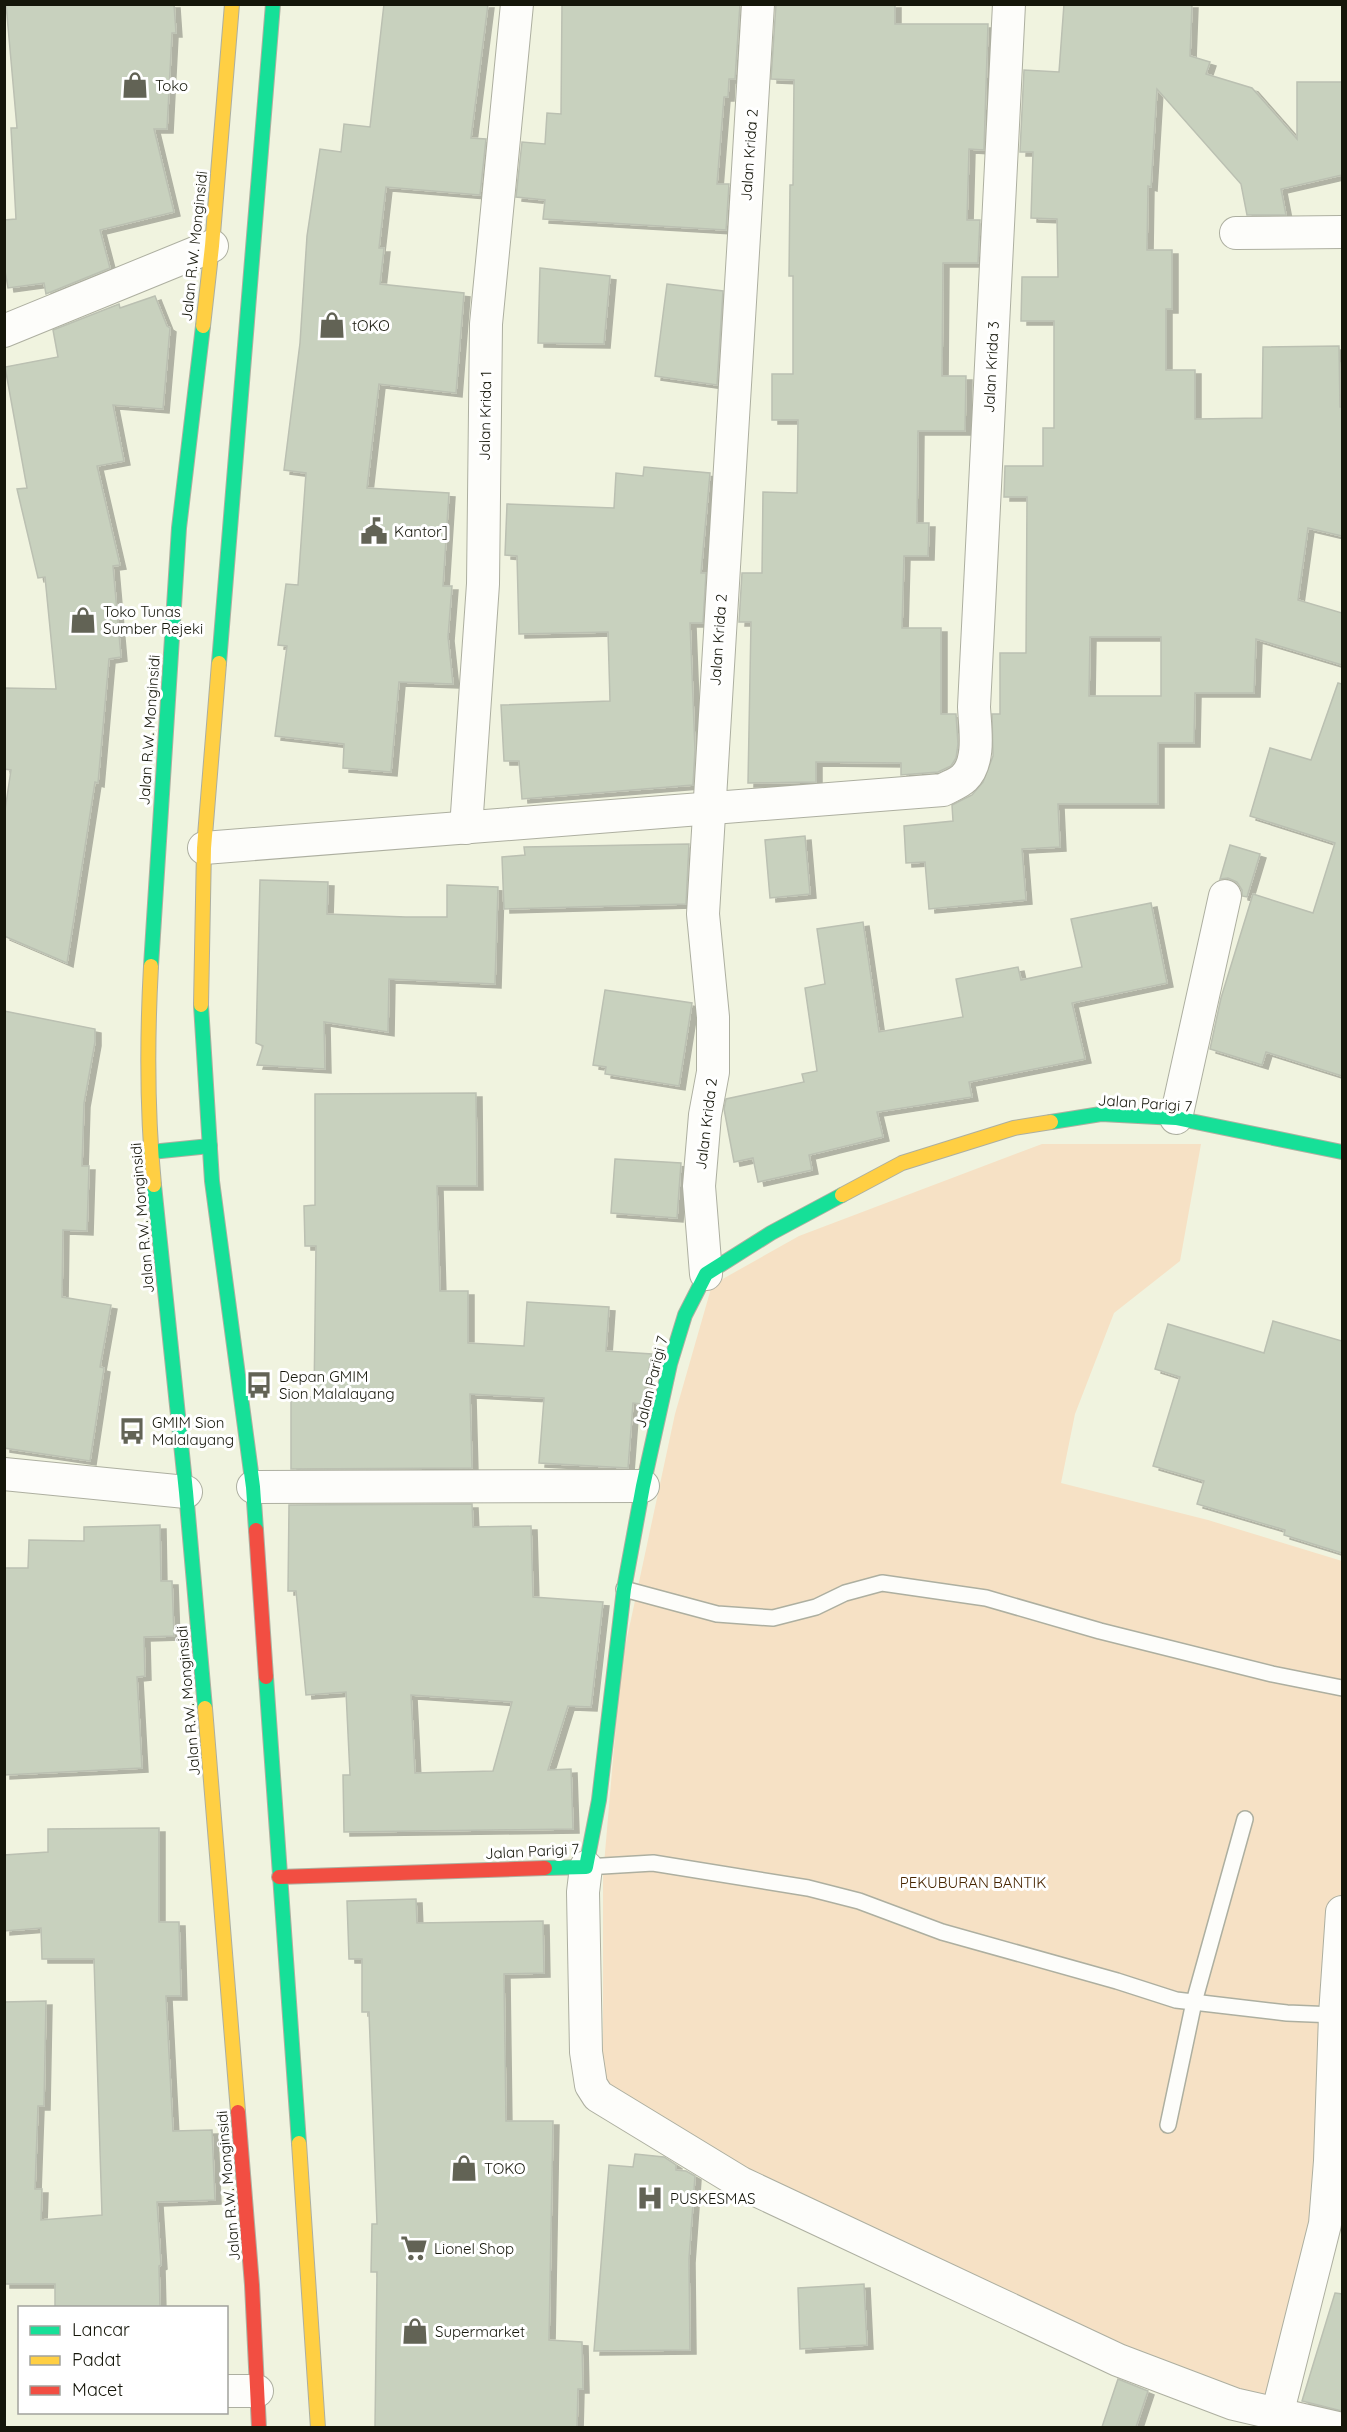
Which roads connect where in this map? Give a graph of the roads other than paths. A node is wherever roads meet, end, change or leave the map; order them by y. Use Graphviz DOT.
graph roads {
  1 [pos="232,4"];
  2 [pos="273,4"];
  3 [pos="517,4"];
  4 [pos="758,4"];
  5 [pos="1009,4"];
  6 [pos="1342,232"];
  7 [pos="1236,233"];
  8 [pos="212,246"];
  9 [pos="4,331"];
  10 [pos="708,808"];
  11 [pos="466,828"];
  12 [pos="204,848"];
  13 [pos="1225,896"];
  14 [pos="1176,1118"];
  15 [pos="210,1146"];
  16 [pos="151,1152"];
  17 [pos="1342,1152"];
  18 [pos="706,1274"];
  19 [pos="4,1474"];
  20 [pos="643,1486"];
  21 [pos="253,1487"];
  22 [pos="186,1492"];
  23 [pos="624,1589"];
  24 [pos="1342,1688"];
  25 [pos="1245,1820"];
  26 [pos="586,1867"];
  27 [pos="279,1877"];
  28 [pos="1342,1912"];
  29 [pos="1342,1944"];
  30 [pos="1194,2002"];
  31 [pos="1335,2015"];
  32 [pos="1168,2125"];
  33 [pos="1334,2226"];
  34 [pos="228,2391"];
  35 [pos="257,2391"];
  36 [pos="1277,2415"];
  37 [pos="259,2427"];
  38 [pos="318,2427"];
  39 [pos="1338,2427"];
  1 -- 8 [label="main road, Jalan R.W. Monginsidi"];
  2 -- 12 [label="main road"];
  3 -- 11 [label="street, Jalan Krida 1"];
  4 -- 10 [label="street, Jalan Krida 2"];
  5 -- 10 [label="street, Jalan Krida 3"];
  6 -- 7 [label="street"];
  8 -- 9 [label="street"];
  8 -- 16 [label="main road, Jalan R.W. Monginsidi"];
  10 -- 11 [label="street, Jalan Krida 3"];
  10 -- 18 [label="street, Jalan Krida 2"];
  11 -- 12 [label="street, Jalan Krida 3"];
  12 -- 15 [label="main road"];
  13 -- 14 [label="street"];
  14 -- 17 [label="main road, Jalan Parigi 7"];
  14 -- 18 [label="main road, Jalan Parigi 7"];
  15 -- 16 [label="main road"];
  15 -- 21 [label="main road"];
  16 -- 22 [label="main road, Jalan R.W. Monginsidi"];
  18 -- 20 [label="main road, Jalan Parigi 7"];
  19 -- 22 [label="street"];
  20 -- 21 [label="street"];
  20 -- 23 [label="main road, Jalan Parigi 7"];
  21 -- 27 [label="main road"];
  22 -- 35 [label="main road, Jalan R.W. Monginsidi"];
  23 -- 24 [label="lane"];
  23 -- 26 [label="main road, Jalan Parigi 7"];
  25 -- 30 [label="lane"];
  26 -- 27 [label="main road, Jalan Parigi 7"];
  26 -- 30 [label="lane"];
  26 -- 36 [label="street"];
  27 -- 38 [label="main road"];
  28 -- 29 [label="street"];
  29 -- 31 [label="street"];
  30 -- 31 [label="lane"];
  30 -- 32 [label="lane"];
  31 -- 33 [label="street"];
  33 -- 36 [label="street"];
  34 -- 35 [label="street"];
  35 -- 37 [label="main road, Jalan R.W. Monginsidi"];
  36 -- 39 [label="street"];
}
